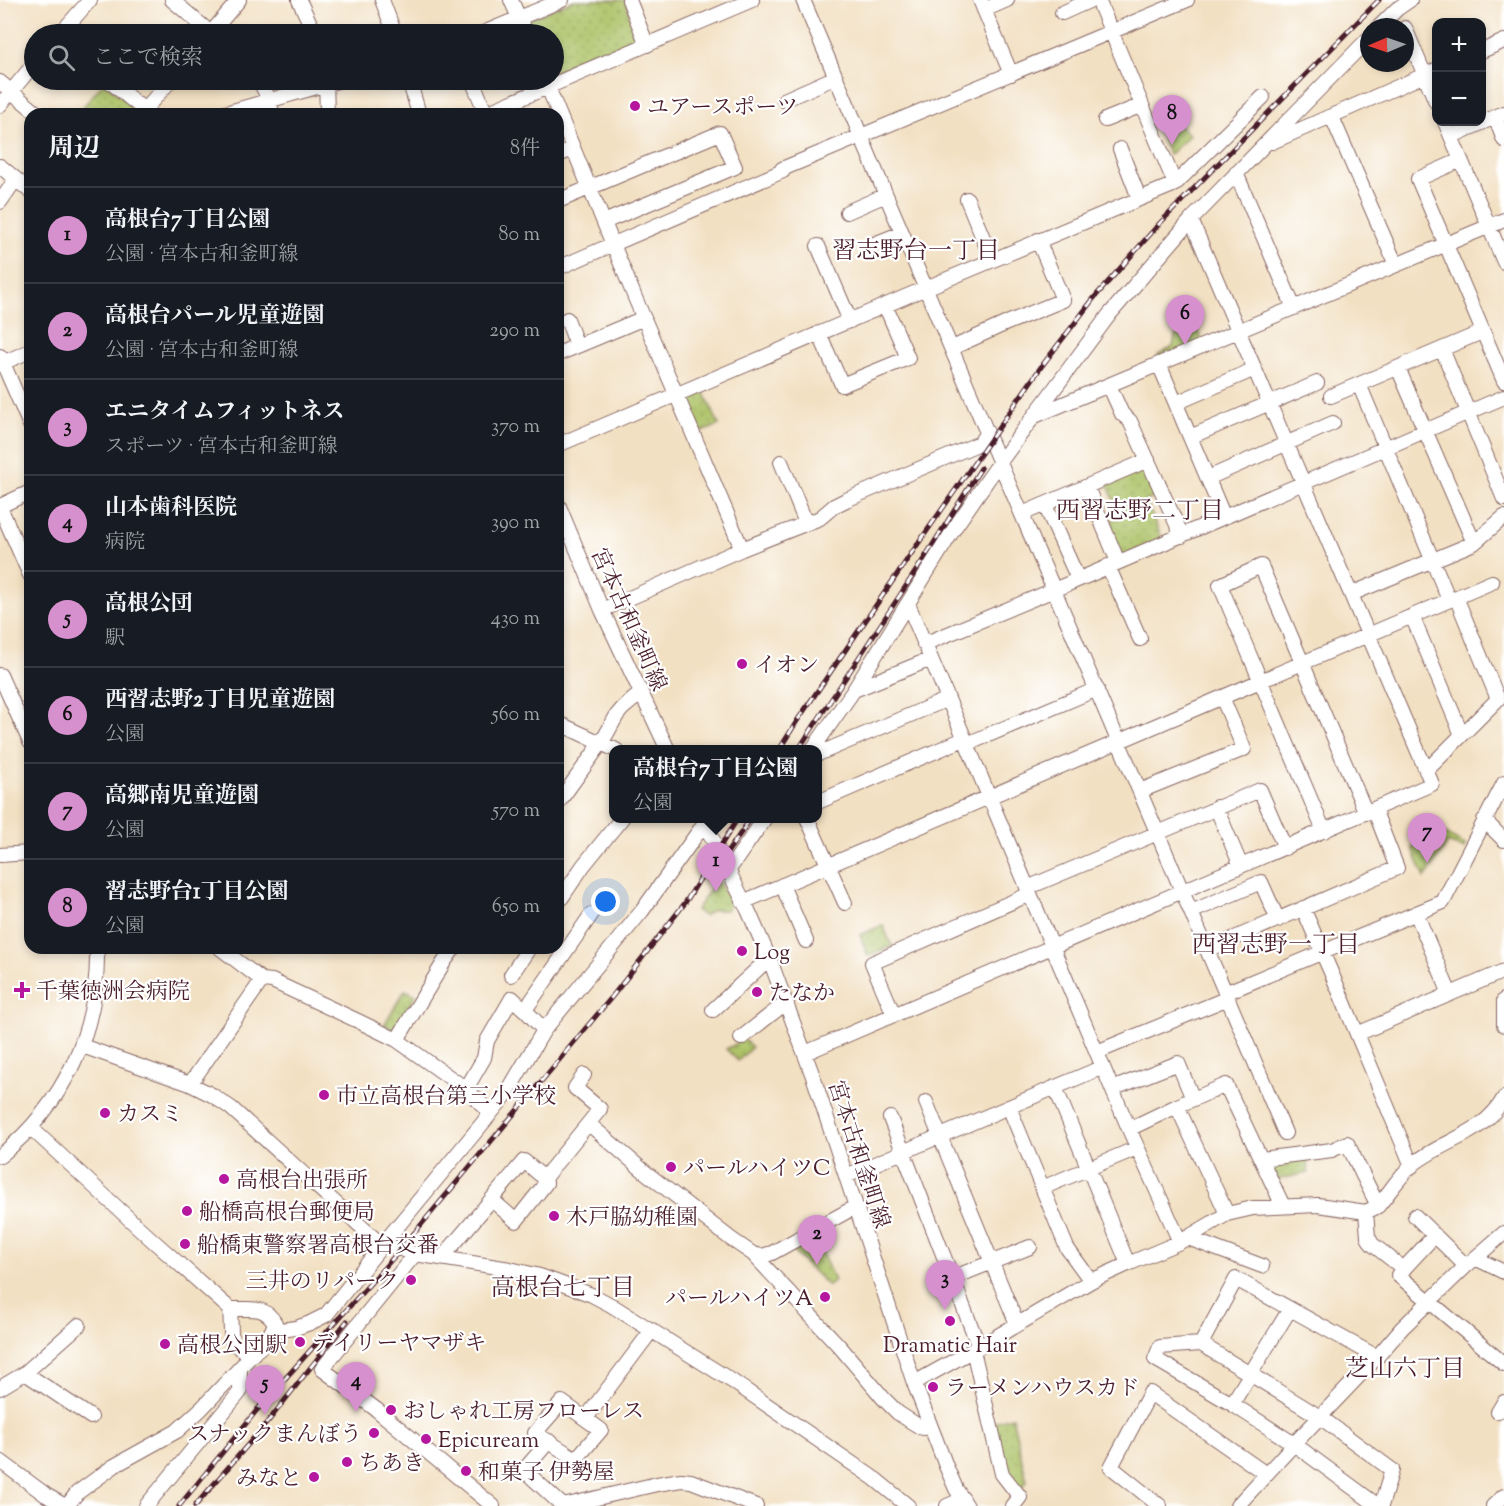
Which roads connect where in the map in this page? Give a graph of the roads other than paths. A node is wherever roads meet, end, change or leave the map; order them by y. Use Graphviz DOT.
graph roads {
  1 [pos="90,0"];
  2 [pos="172,0"];
  3 [pos="239,0"];
  4 [pos="299,0"];
  5 [pos="382,0"];
  6 [pos="511,0"];
  7 [pos="562,0"];
  8 [pos="629,0"];
  9 [pos="752,0"];
  10 [pos="803,0"];
  11 [pos="1007,0"];
  12 [pos="1091,0"];
  13 [pos="1098,0"];
  14 [pos="1410,0"];
  15 [pos="1180,1"];
  16 [pos="982,5"];
  17 [pos="1395,5"];
  18 [pos="1062,13"];
  19 [pos="519,18"];
  20 [pos="1386,18"];
  21 [pos="69,24"];
  22 [pos="200,24"];
  23 [pos="219,24"];
  24 [pos="310,24"];
  25 [pos="391,24"];
  26 [pos="505,24"];
  27 [pos="522,24"];
  28 [pos="1111,32"];
  29 [pos="1504,41"];
  30 [pos="1414,43"];
  31 [pos="647,45"];
  32 [pos="1360,47"];
  33 [pos="1486,49"];
  34 [pos="1431,73"];
  35 [pos="1011,74"];
  36 [pos="24,76"];
  37 [pos="564,76"];
  38 [pos="836,77"];
  39 [pos="0,82"];
  40 [pos="120,90"];
  41 [pos="163,90"];
  42 [pos="263,90"];
  43 [pos="309,90"];
  44 [pos="326,90"];
  45 [pos="412,90"];
  46 [pos="476,90"];
  47 [pos="532,90"];
  48 [pos="549,90"];
  49 [pos="11,92"];
  50 [pos="1263,97"];
  51 [pos="784,100"];
  52 [pos="0,105"];
  53 [pos="1142,105"];
  54 [pos="31,108"];
  55 [pos="141,108"];
  56 [pos="149,108"];
  57 [pos="271,108"];
  58 [pos="327,108"];
  59 [pos="417,108"];
  60 [pos="483,108"];
  61 [pos="495,108"];
  62 [pos="556,108"];
  63 [pos="1499,115"];
  64 [pos="1332,117"];
  65 [pos="1105,120"];
  66 [pos="1447,126"];
  67 [pos="564,127"];
  68 [pos="1452,136"];
  69 [pos="861,137"];
  70 [pos="1504,140"];
  71 [pos="1265,145"];
  72 [pos="573,149"];
  73 [pos="1120,149"];
  74 [pos="564,153"];
  75 [pos="1461,160"];
  76 [pos="0,166"];
  77 [pos="1236,174"];
  78 [pos="16,179"];
  79 [pos="1175,183"];
  80 [pos="24,186"];
  81 [pos="590,188"];
  82 [pos="886,195"];
  83 [pos="1139,198"];
  84 [pos="564,199"];
  85 [pos="967,199"];
  86 [pos="0,202"];
  87 [pos="848,212"];
  88 [pos="1191,220"];
  89 [pos="1504,220"];
  90 [pos="604,222"];
  91 [pos="1489,227"];
  92 [pos="902,233"];
  93 [pos="1038,240"];
  94 [pos="874,244"];
  95 [pos="1446,244"];
  96 [pos="613,245"];
  97 [pos="818,246"];
  98 [pos="992,260"];
  99 [pos="1504,262"];
  100 [pos="564,265"];
  101 [pos="1396,266"];
  102 [pos="926,288"];
  103 [pos="885,305"];
  104 [pos="1294,308"];
  105 [pos="567,318"];
  106 [pos="644,318"];
  107 [pos="850,321"];
  108 [pos="1238,331"];
  109 [pos="1482,332"];
  110 [pos="819,333"];
  111 [pos="577,346"];
  112 [pos="952,348"];
  113 [pos="1442,349"];
  114 [pos="564,351"];
  115 [pos="24,353"];
  116 [pos="1,361"];
  117 [pos="1159,364"];
  118 [pos="1398,368"];
  119 [pos="1255,369"];
  120 [pos="1504,381"];
  121 [pos="1317,383"];
  122 [pos="1359,384"];
  123 [pos="1109,385"];
  124 [pos="677,394"];
  125 [pos="1331,396"];
  126 [pos="1504,397"];
  127 [pos="1176,403"];
  128 [pos="1269,403"];
  129 [pos="24,412"];
  130 [pos="1468,412"];
  131 [pos="1035,416"];
  132 [pos="1333,423"];
  133 [pos="1425,431"];
  134 [pos="987,432"];
  135 [pos="1190,437"];
  136 [pos="564,442"];
  137 [pos="1286,444"];
  138 [pos="1385,447"];
  139 [pos="1148,460"];
  140 [pos="781,462"];
  141 [pos="1000,462"];
  142 [pos="1208,478"];
  143 [pos="1303,483"];
  144 [pos="1087,487"];
  145 [pos="24,495"];
  146 [pos="1504,499"];
  147 [pos="1045,505"];
  148 [pos="0,506"];
  149 [pos="1022,514"];
  150 [pos="1224,517"];
  151 [pos="1504,517"];
  152 [pos="564,518"];
  153 [pos="806,523"];
  154 [pos="1182,536"];
  155 [pos="1474,543"];
  156 [pos="742,549"];
  157 [pos="24,558"];
  158 [pos="1432,560"];
  159 [pos="1113,564"];
  160 [pos="1078,579"];
  161 [pos="1492,582"];
  162 [pos="1054,590"];
  163 [pos="1351,594"];
  164 [pos="1453,598"];
  165 [pos="908,604"];
  166 [pos="602,610"];
  167 [pos="1412,616"];
  168 [pos="1368,635"];
  169 [pos="1140,639"];
  170 [pos="924,644"];
  171 [pos="930,659"];
  172 [pos="1303,663"];
  173 [pos="0,675"];
  174 [pos="1260,681"];
  175 [pos="1097,689"];
  176 [pos="854,690"];
  177 [pos="640,693"];
  178 [pos="1222,697"];
  179 [pos="948,699"];
  180 [pos="24,714"];
  181 [pos="564,726"];
  182 [pos="1462,735"];
  183 [pos="1119,741"];
  184 [pos="602,742"];
  185 [pos="966,742"];
  186 [pos="666,745"];
  187 [pos="816,745"];
  188 [pos="609,746"];
  189 [pos="822,752"];
  190 [pos="1426,771"];
  191 [pos="1504,783"];
  192 [pos="1140,791"];
  193 [pos="564,795"];
  194 [pos="989,797"];
  195 [pos="822,800"];
  196 [pos="1216,807"];
  197 [pos="1370,811"];
  198 [pos="1484,820"];
  199 [pos="619,823"];
  200 [pos="702,823"];
  201 [pos="704,823"];
  202 [pos="762,823"];
  203 [pos="809,823"];
  204 [pos="1324,831"];
  205 [pos="1158,833"];
  206 [pos="1504,840"];
  207 [pos="1285,848"];
  208 [pos="24,854"];
  209 [pos="0,855"];
  210 [pos="828,865"];
  211 [pos="1241,866"];
  212 [pos="728,871"];
  213 [pos="782,885"];
  214 [pos="1029,891"];
  215 [pos="1182,891"];
  216 [pos="564,894"];
  217 [pos="743,902"];
  218 [pos="845,903"];
  219 [pos="1303,908"];
  220 [pos="1191,912"];
  221 [pos="1416,913"];
  222 [pos="591,915"];
  223 [pos="1278,920"];
  224 [pos="806,941"];
  225 [pos="1052,947"];
  226 [pos="1207,950"];
  227 [pos="1322,951"];
  228 [pos="97,954"];
  229 [pos="227,954"];
  230 [pos="450,954"];
  231 [pos="525,954"];
  232 [pos="564,954"];
  233 [pos="564,954"];
  234 [pos="770,960"];
  235 [pos="1504,971"];
  236 [pos="511,975"];
  237 [pos="262,980"];
  238 [pos="1450,994"];
  239 [pos="1227,996"];
  240 [pos="1504,1000"];
  241 [pos="787,1004"];
  242 [pos="525,1010"];
  243 [pos="713,1010"];
  244 [pos="894,1015"];
  245 [pos="1504,1025"];
  246 [pos="544,1030"];
  247 [pos="1358,1034"];
  248 [pos="741,1038"];
  249 [pos="397,1040"];
  250 [pos="82,1046"];
  251 [pos="1097,1052"];
  252 [pos="805,1053"];
  253 [pos="1103,1067"];
  254 [pos="584,1075"];
  255 [pos="190,1084"];
  256 [pos="1055,1087"];
  257 [pos="466,1089"];
  258 [pos="1112,1089"];
  259 [pos="1504,1098"];
  260 [pos="1193,1099"];
  261 [pos="926,1102"];
  262 [pos="1177,1106"];
  263 [pos="1009,1107"];
  264 [pos="491,1113"];
  265 [pos="890,1118"];
  266 [pos="590,1124"];
  267 [pos="31,1128"];
  268 [pos="1129,1129"];
  269 [pos="1285,1133"];
  270 [pos="940,1136"];
  271 [pos="1137,1148"];
  272 [pos="903,1152"];
  273 [pos="0,1156"];
  274 [pos="1262,1159"];
  275 [pos="1412,1166"];
  276 [pos="1089,1169"];
  277 [pos="849,1175"];
  278 [pos="544,1178"];
  279 [pos="1042,1188"];
  280 [pos="492,1200"];
  281 [pos="1283,1206"];
  282 [pos="855,1207"];
  283 [pos="1372,1209"];
  284 [pos="1227,1214"];
  285 [pos="1414,1216"];
  286 [pos="1504,1233"];
  287 [pos="1435,1235"];
  288 [pos="1184,1240"];
  289 [pos="383,1244"];
  290 [pos="1030,1247"];
  291 [pos="415,1254"];
  292 [pos="753,1254"];
  293 [pos="442,1258"];
  294 [pos="992,1262"];
  295 [pos="1471,1262"];
  296 [pos="1128,1264"];
  297 [pos="1262,1266"];
  298 [pos="1404,1269"];
  299 [pos="1504,1272"];
  300 [pos="952,1278"];
  301 [pos="1091,1281"];
  302 [pos="1429,1301"];
  303 [pos="235,1309"];
  304 [pos="1290,1309"];
  305 [pos="1017,1324"];
  306 [pos="79,1325"];
  307 [pos="278,1327"];
  308 [pos="652,1330"];
  309 [pos="1201,1344"];
  310 [pos="976,1349"];
  311 [pos="254,1353"];
  312 [pos="1377,1357"];
  313 [pos="1504,1364"];
  314 [pos="240,1368"];
  315 [pos="25,1373"];
  316 [pos="1250,1375"];
  317 [pos="914,1383"];
  318 [pos="0,1388"];
  319 [pos="1232,1404"];
  320 [pos="91,1417"];
  321 [pos="1320,1417"];
  322 [pos="586,1418"];
  323 [pos="930,1426"];
  324 [pos="549,1441"];
  325 [pos="1294,1444"];
  326 [pos="0,1461"];
  327 [pos="1266,1474"];
  328 [pos="1504,1496"];
  329 [pos="965,1503"];
  330 [pos="66,1506"];
  331 [pos="146,1506"];
  332 [pos="493,1506"];
  333 [pos="563,1506"];
  334 [pos="756,1506"];
  335 [pos="908,1506"];
  336 [pos="947,1506"];
  337 [pos="1013,1506"];
  338 [pos="1160,1506"];
  339 [pos="1237,1506"];
  340 [pos="1379,1506"];
  341 [pos="1493,1506"];
  1 -- 21 [label="street"];
  2 -- 22 [label="street"];
  3 -- 23 [label="street"];
  4 -- 24 [label="street"];
  5 -- 25 [label="street"];
  6 -- 19 [label="street"];
  7 -- 19 [label="street"];
  8 -- 31 [label="street"];
  9 -- 31 [label="street"];
  10 -- 38 [label="street"];
  11 -- 16 [label="street"];
  12 -- 18 [label="street"];
  13 -- 28 [label="street"];
  14 -- 17 [label="street"];
  15 -- 28 [label="street"];
  16 -- 35 [label="street"];
  17 -- 20 [label="street"];
  19 -- 26 [label="street"];
  19 -- 27 [label="street"];
  28 -- 35 [label="street"];
  28 -- 53 [label="street"];
  29 -- 33 [label="street"];
  30 -- 34 [label="street"];
  31 -- 37 [label="street"];
  32 -- 71 [label="street"];
  34 -- 64 [label="street"];
  35 -- 69 [label="street"];
  36 -- 49 [label="street"];
  38 -- 51 [label="street"];
  38 -- 69 [label="street"];
  39 -- 49 [label="street"];
  40 -- 55 [label="street"];
  41 -- 56 [label="street"];
  42 -- 57 [label="street"];
  43 -- 57 [label="street"];
  44 -- 58 [label="street"];
  45 -- 59 [label="street"];
  46 -- 60 [label="street"];
  47 -- 61 [label="street"];
  48 -- 62 [label="street"];
  49 -- 52 [label="street"];
  49 -- 54 [label="street"];
  50 -- 79 [label="street"];
  53 -- 65 [label="street"];
  53 -- 79 [label="street"];
  63 -- 68 [label="street"];
  63 -- 70 [label="street"];
  64 -- 71 [label="street"];
  64 -- 101 [label="street"];
  66 -- 68 [label="street"];
  67 -- 72 [label="street"];
  68 -- 75 [label="street"];
  69 -- 82 [label="street"];
  69 -- 96 [label="street"];
  71 -- 77 [label="street"];
  72 -- 74 [label="street"];
  72 -- 81 [label="street"];
  73 -- 83 [label="street"];
  75 -- 91 [label="street"];
  75 -- 95 [label="street"];
  76 -- 78 [label="street"];
  77 -- 88 [label="street"];
  77 -- 104 [label="street"];
  78 -- 80 [label="street"];
  78 -- 86 [label="street"];
  79 -- 83 [label="street"];
  81 -- 84 [label="street"];
  81 -- 90 [label="street"];
  81 -- 90 [label="street"];
  82 -- 87 [label="street"];
  82 -- 92 [label="street"];
  83 -- 93 [label="street"];
  85 -- 98 [label="street"];
  88 -- 108 [label="street"];
  88 -- 131 [label="street"];
  89 -- 91 [label="street"];
  90 -- 96 [label="street"];
  91 -- 95 [label="street"];
  91 -- 99 [label="street"];
  92 -- 94 [label="street"];
  92 -- 102 [label="street"];
  93 -- 98 [label="street"];
  93 -- 112 [label="street"];
  95 -- 101 [label="street"];
  95 -- 109 [label="street"];
  96 -- 100 [label="street"];
  96 -- 106 [label="street"];
  97 -- 107 [label="street"];
  98 -- 102 [label="street"];
  101 -- 104 [label="street"];
  102 -- 103 [label="street"];
  102 -- 112 [label="street"];
  103 -- 107 [label="street"];
  103 -- 110 [label="street"];
  104 -- 108 [label="street"];
  105 -- 111 [label="street"];
  106 -- 111 [label="street"];
  106 -- 124 [label="street"];
  107 -- 110 [label="street"];
  108 -- 117 [label="street"];
  108 -- 119 [label="street"];
  109 -- 113 [label="street"];
  109 -- 120 [label="street"];
  110 -- 124 [label="street"];
  111 -- 114 [label="street"];
  112 -- 134 [label="street"];
  113 -- 118 [label="street"];
  113 -- 130 [label="street"];
  115 -- 116 [label="street"];
  116 -- 129 [label="street"];
  117 -- 123 [label="street"];
  117 -- 127 [label="street"];
  118 -- 122 [label="street"];
  118 -- 133 [label="street"];
  119 -- 127 [label="street"];
  119 -- 128 [label="street"];
  121 -- 128 [label="street"];
  122 -- 125 [label="street"];
  122 -- 138 [label="street"];
  123 -- 131 [label="street"];
  123 -- 139 [label="street"];
  124 -- 136 [label="street"];
  124 -- 156 [label="street"];
  126 -- 130 [label="street"];
  127 -- 135 [label="street"];
  128 -- 135 [label="street"];
  128 -- 137 [label="street"];
  130 -- 133 [label="street"];
  130 -- 146 [label="street"];
  131 -- 141 [label="street"];
  132 -- 137 [label="street"];
  133 -- 138 [label="street"];
  133 -- 155 [label="street"];
  134 -- 141 [label="street"];
  134 -- 153 [label="street"];
  135 -- 142 [label="street"];
  137 -- 142 [label="street"];
  137 -- 143 [label="street"];
  138 -- 143 [label="street"];
  138 -- 158 [label="street"];
  139 -- 144 [label="street"];
  139 -- 154 [label="street"];
  140 -- 153 [label="street"];
  141 -- 149 [label="street"];
  141 -- 165 [label="street"];
  142 -- 150 [label="street"];
  143 -- 150 [label="street"];
  143 -- 163 [label="street"];
  144 -- 147 [label="street"];
  144 -- 159 [label="street"];
  145 -- 148 [label="street"];
  147 -- 149 [label="street"];
  147 -- 160 [label="street"];
  148 -- 157 [label="street"];
  149 -- 162 [label="street"];
  150 -- 154 [label="street"];
  151 -- 155 [label="street"];
  152 -- 166 [label="street, 宮本古和釜町線"];
  153 -- 156 [label="street"];
  154 -- 159 [label="street"];
  155 -- 158 [label="street"];
  156 -- 166 [label="street"];
  158 -- 163 [label="street"];
  158 -- 164 [label="street"];
  159 -- 160 [label="street"];
  159 -- 169 [label="street"];
  160 -- 162 [label="street"];
  161 -- 164 [label="street"];
  162 -- 170 [label="street"];
  162 -- 175 [label="street"];
  163 -- 168 [label="street"];
  164 -- 167 [label="street"];
  164 -- 182 [label="street"];
  165 -- 170 [label="street"];
  165 -- 176 [label="street"];
  166 -- 177 [label="street, 宮本古和釜町線"];
  167 -- 168 [label="street"];
  167 -- 182 [label="street"];
  168 -- 172 [label="street"];
  168 -- 190 [label="street"];
  170 -- 171 [label="street"];
  171 -- 176 [label="street"];
  171 -- 179 [label="street"];
  172 -- 174 [label="street"];
  172 -- 174 [label="street"];
  172 -- 197 [label="street"];
  173 -- 180 [label="street"];
  174 -- 178 [label="street"];
  174 -- 204 [label="street"];
  175 -- 183 [label="street"];
  175 -- 185 [label="street"];
  176 -- 187 [label="street"];
  177 -- 184 [label="street"];
  177 -- 186 [label="street, 宮本古和釜町線"];
  178 -- 183 [label="street"];
  178 -- 192 [label="street"];
  179 -- 185 [label="street"];
  179 -- 189 [label="street"];
  181 -- 184 [label="street"];
  182 -- 190 [label="street"];
  183 -- 192 [label="street"];
  183 -- 194 [label="street"];
  184 -- 188 [label="street"];
  184 -- 193 [label="street"];
  185 -- 194 [label="street"];
  185 -- 195 [label="street"];
  190 -- 197 [label="street"];
  191 -- 198 [label="street"];
  192 -- 205 [label="street"];
  194 -- 210 [label="street"];
  194 -- 214 [label="street"];
  196 -- 205 [label="street"];
  196 -- 207 [label="street"];
  196 -- 211 [label="street"];
  197 -- 204 [label="street"];
  197 -- 219 [label="street"];
  198 -- 206 [label="street"];
  198 -- 221 [label="street"];
  199 -- 216 [label="street"];
  200 -- 246 [label="street"];
  201 -- 212 [label="street, 宮本古和釜町線"];
  202 -- 212 [label="street"];
  203 -- 210 [label="street"];
  204 -- 207 [label="street"];
  205 -- 214 [label="street"];
  205 -- 215 [label="street"];
  207 -- 211 [label="street"];
  208 -- 209 [label="street"];
  210 -- 213 [label="street"];
  210 -- 218 [label="street"];
  211 -- 215 [label="street"];
  212 -- 217 [label="street, 宮本古和釜町線"];
  213 -- 217 [label="street"];
  213 -- 224 [label="street"];
  214 -- 225 [label="street"];
  214 -- 244 [label="street"];
  215 -- 220 [label="street"];
  215 -- 225 [label="street"];
  217 -- 234 [label="street, 宮本古和釜町線"];
  219 -- 223 [label="street"];
  219 -- 227 [label="street"];
  220 -- 223 [label="street"];
  220 -- 226 [label="street"];
  221 -- 227 [label="street"];
  221 -- 238 [label="street"];
  222 -- 232 [label="street"];
  223 -- 226 [label="street"];
  225 -- 244 [label="street"];
  225 -- 251 [label="street"];
  226 -- 239 [label="street"];
  227 -- 239 [label="street"];
  227 -- 247 [label="street"];
  228 -- 250 [label="street"];
  229 -- 237 [label="street"];
  230 -- 249 [label="street"];
  231 -- 236 [label="street"];
  233 -- 242 [label="street"];
  234 -- 241 [label="street, 宮本古和釜町線"];
  234 -- 243 [label="street"];
  235 -- 238 [label="street"];
  237 -- 249 [label="street"];
  237 -- 255 [label="street"];
  238 -- 247 [label="street"];
  239 -- 251 [label="street"];
  239 -- 269 [label="street"];
  240 -- 245 [label="street"];
  241 -- 248 [label="street"];
  241 -- 252 [label="street, 宮本古和釜町線"];
  242 -- 246 [label="street"];
  242 -- 257 [label="street"];
  244 -- 252 [label="street"];
  246 -- 264 [label="street"];
  247 -- 275 [label="street"];
  249 -- 257 [label="street"];
  250 -- 255 [label="street"];
  250 -- 267 [label="street"];
  251 -- 253 [label="street"];
  252 -- 277 [label="street, 宮本古和釜町線"];
  253 -- 256 [label="street"];
  253 -- 258 [label="street"];
  254 -- 266 [label="street"];
  255 -- 289 [label="street"];
  256 -- 263 [label="street"];
  256 -- 276 [label="street"];
  257 -- 264 [label="street"];
  258 -- 260 [label="street"];
  258 -- 268 [label="street"];
  259 -- 275 [label="street"];
  260 -- 262 [label="street"];
  260 -- 274 [label="street"];
  261 -- 270 [label="street"];
  262 -- 268 [label="street"];
  262 -- 284 [label="street"];
  263 -- 270 [label="street"];
  263 -- 279 [label="street"];
  264 -- 289 [label="street"];
  265 -- 272 [label="street"];
  266 -- 278 [label="street"];
  266 -- 292 [label="street"];
  267 -- 273 [label="street"];
  267 -- 303 [label="street"];
  268 -- 271 [label="street"];
  270 -- 272 [label="street"];
  270 -- 294 [label="street"];
  271 -- 276 [label="street"];
  271 -- 288 [label="street"];
  272 -- 277 [label="street"];
  272 -- 300 [label="street"];
  274 -- 281 [label="street"];
  274 -- 283 [label="street"];
  275 -- 283 [label="street"];
  276 -- 279 [label="street"];
  276 -- 296 [label="street"];
  277 -- 282 [label="street, 宮本古和釜町線"];
  278 -- 280 [label="street"];
  278 -- 280 [label="street"];
  279 -- 301 [label="street"];
  280 -- 293 [label="street"];
  281 -- 283 [label="street"];
  281 -- 284 [label="street"];
  282 -- 292 [label="street"];
  282 -- 317 [label="street, 宮本古和釜町線"];
  283 -- 298 [label="street"];
  284 -- 288 [label="street"];
  285 -- 287 [label="street"];
  286 -- 295 [label="street"];
  287 -- 295 [label="street"];
  287 -- 298 [label="street"];
  288 -- 296 [label="street"];
  288 -- 297 [label="street"];
  289 -- 291 [label="street"];
  289 -- 307 [label="street"];
  290 -- 294 [label="street"];
  291 -- 293 [label="street"];
  291 -- 332 [label="street"];
  292 -- 323 [label="street"];
  293 -- 308 [label="street"];
  294 -- 300 [label="street"];
  294 -- 305 [label="street"];
  295 -- 299 [label="street"];
  295 -- 302 [label="street"];
  296 -- 301 [label="street"];
  298 -- 302 [label="street"];
  300 -- 310 [label="street"];
  301 -- 305 [label="street"];
  302 -- 312 [label="street"];
  302 -- 313 [label="street"];
  303 -- 307 [label="street"];
  303 -- 311 [label="street"];
  304 -- 309 [label="street"];
  304 -- 312 [label="street"];
  304 -- 316 [label="street"];
  305 -- 310 [label="street"];
  306 -- 315 [label="street"];
  307 -- 311 [label="street"];
  308 -- 322 [label="street"];
  308 -- 335 [label="street"];
  309 -- 316 [label="street"];
  309 -- 319 [label="street"];
  310 -- 317 [label="street"];
  310 -- 337 [label="street"];
  311 -- 314 [label="street"];
  312 -- 321 [label="street"];
  314 -- 330 [label="street"];
  314 -- 331 [label="street"];
  315 -- 318 [label="street"];
  315 -- 320 [label="street"];
  316 -- 319 [label="street"];
  316 -- 321 [label="street"];
  317 -- 323 [label="street, 宮本古和釜町線"];
  319 -- 325 [label="street"];
  321 -- 325 [label="street"];
  321 -- 340 [label="street"];
  322 -- 324 [label="street"];
  322 -- 324 [label="street"];
  323 -- 329 [label="street, 宮本古和釜町線"];
  324 -- 333 [label="street"];
  325 -- 327 [label="street"];
  325 -- 340 [label="street"];
  326 -- 330 [label="street"];
  327 -- 338 [label="street"];
  327 -- 339 [label="street"];
  328 -- 341 [label="street"];
  329 -- 336 [label="street"];
  333 -- 334 [label="street"];
}
